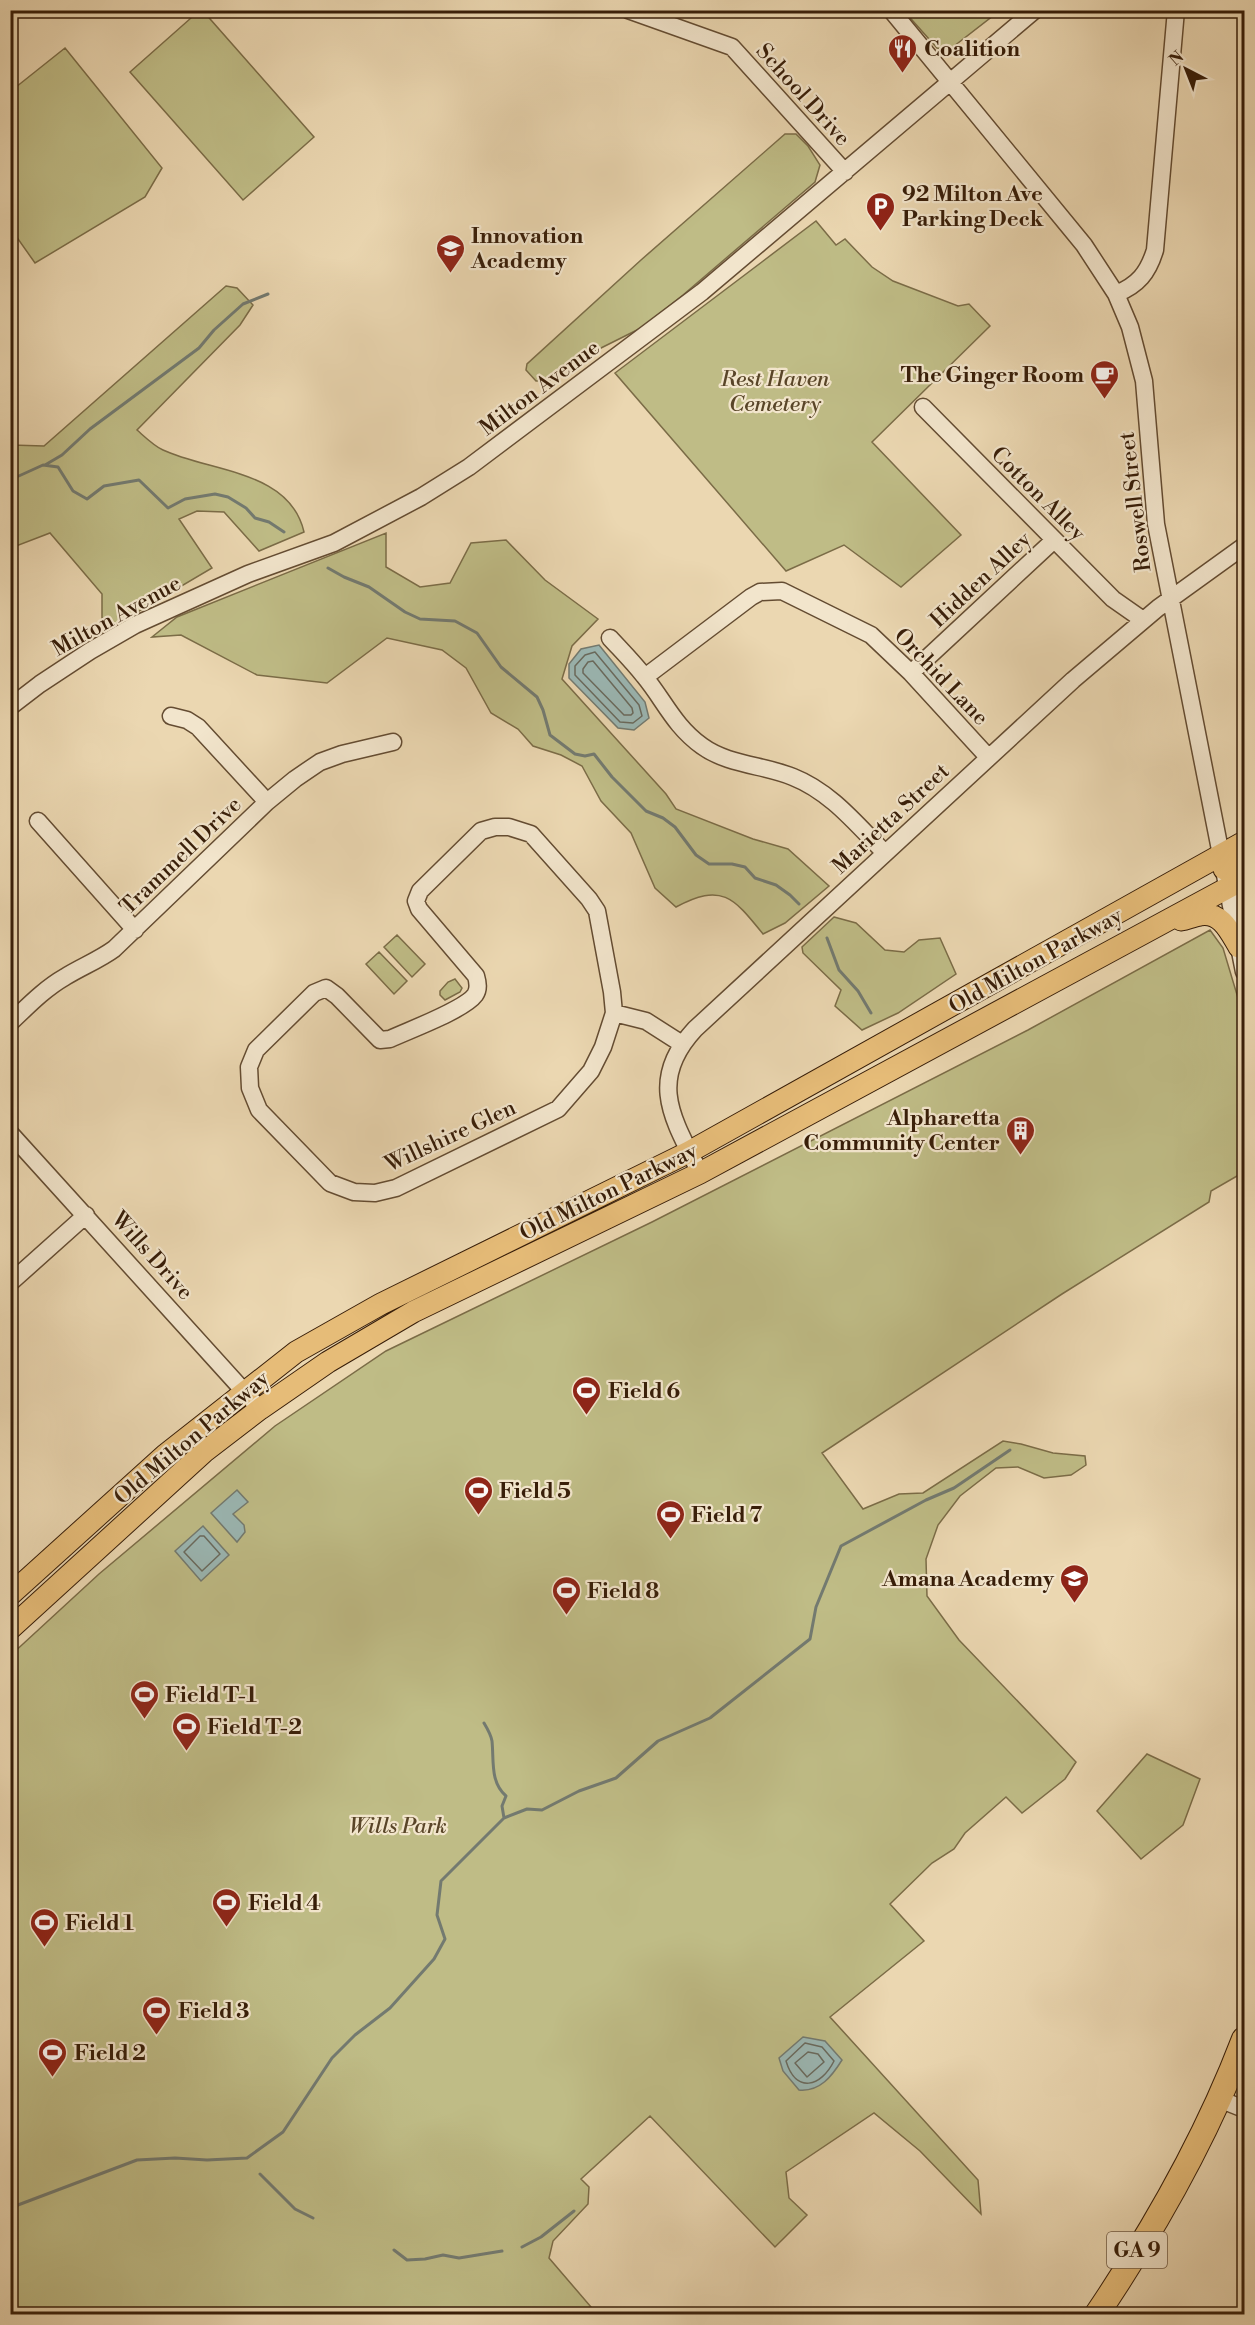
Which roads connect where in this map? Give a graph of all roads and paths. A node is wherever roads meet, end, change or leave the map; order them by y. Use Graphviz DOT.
graph roads {
  1 [pos="628,10"];
  2 [pos="891,10"];
  3 [pos="1035,10"];
  4 [pos="1176,10"];
  5 [pos="950,82"];
  6 [pos="845,172"];
  7 [pos="1116,294"];
  8 [pos="923,407"];
  9 [pos="1053,541"];
  10 [pos="1245,546"];
  11 [pos="1170,599"];
  12 [pos="1143,620"];
  13 [pos="610,638"];
  14 [pos="912,674"];
  15 [pos="645,677"];
  16 [pos="10,707"];
  17 [pos="171,717"];
  18 [pos="393,742"];
  19 [pos="988,757"];
  20 [pos="267,802"];
  21 [pos="38,821"];
  22 [pos="1245,842"];
  23 [pos="885,853"];
  24 [pos="1245,859"];
  25 [pos="1230,872"];
  26 [pos="1165,921"];
  27 [pos="135,930"];
  28 [pos="1239,947"];
  29 [pos="1245,972"];
  30 [pos="614,1013"];
  31 [pos="10,1023"];
  32 [pos="682,1044"];
  33 [pos="10,1133"];
  34 [pos="689,1152"];
  35 [pos="700,1173"];
  36 [pos="86,1215"];
  37 [pos="10,1283"];
  38 [pos="244,1391"];
  39 [pos="260,1409"];
  40 [pos="10,1595"];
  41 [pos="10,1629"];
  42 [pos="1245,2039"];
  43 [pos="1219,2099"];
  44 [pos="1245,2109"];
  45 [pos="1097,2314"];
  1 -- 6 [label="street, School Drive"];
  2 -- 5 [label="street, Roswell Street"];
  3 -- 5 [label="street, Milton Avenue"];
  4 -- 7 [label="street"];
  5 -- 6 [label="street, Milton Avenue"];
  5 -- 7 [label="street, Roswell Street"];
  6 -- 16 [label="street, Milton Avenue"];
  7 -- 11 [label="street, Roswell Street"];
  8 -- 9 [label="street, Cotton Alley"];
  9 -- 12 [label="street, Cotton Alley"];
  9 -- 14 [label="street, Hidden Alley"];
  10 -- 11 [label="street, Marietta Street"];
  11 -- 12 [label="street, Marietta Street"];
  11 -- 25 [label="street, Roswell Street"];
  12 -- 19 [label="street, Marietta Street"];
  13 -- 15 [label="street"];
  14 -- 15 [label="street, Orchid Lane"];
  14 -- 19 [label="street, Orchid Lane"];
  15 -- 23 [label="street"];
  17 -- 20 [label="street"];
  18 -- 20 [label="street, Trammell Drive"];
  19 -- 23 [label="street, Marietta Street"];
  20 -- 27 [label="street, Trammell Drive"];
  21 -- 27 [label="street"];
  22 -- 25 [label="main road, Old Milton Parkway"];
  23 -- 32 [label="street, Marietta Street"];
  24 -- 25 [label="main road"];
  25 -- 26 [label="main road, Old Milton Parkway"];
  25 -- 28 [label="street, Roswell Street"];
  25 -- 34 [label="main road, Old Milton Parkway"];
  26 -- 28 [label="main road"];
  26 -- 35 [label="main road, Old Milton Parkway"];
  27 -- 31 [label="street, Trammell Drive"];
  28 -- 29 [label="street, Roswell Street"];
  30 -- 30 [label="street, Willshire Glen"];
  30 -- 32 [label="street"];
  32 -- 34 [label="street, Marietta Street"];
  33 -- 36 [label="street, Wills Drive"];
  34 -- 35 [label="street, Marietta Street"];
  34 -- 38 [label="main road, Old Milton Parkway"];
  35 -- 39 [label="main road, Old Milton Parkway"];
  36 -- 37 [label="street"];
  36 -- 38 [label="street, Wills Drive"];
  38 -- 39 [label="street, Wills Drive"];
  38 -- 40 [label="main road, Old Milton Parkway"];
  39 -- 41 [label="main road, Old Milton Parkway"];
  42 -- 43 [label="highway, GA 9"];
  43 -- 44 [label="street"];
  43 -- 45 [label="highway, GA 9"];
}
